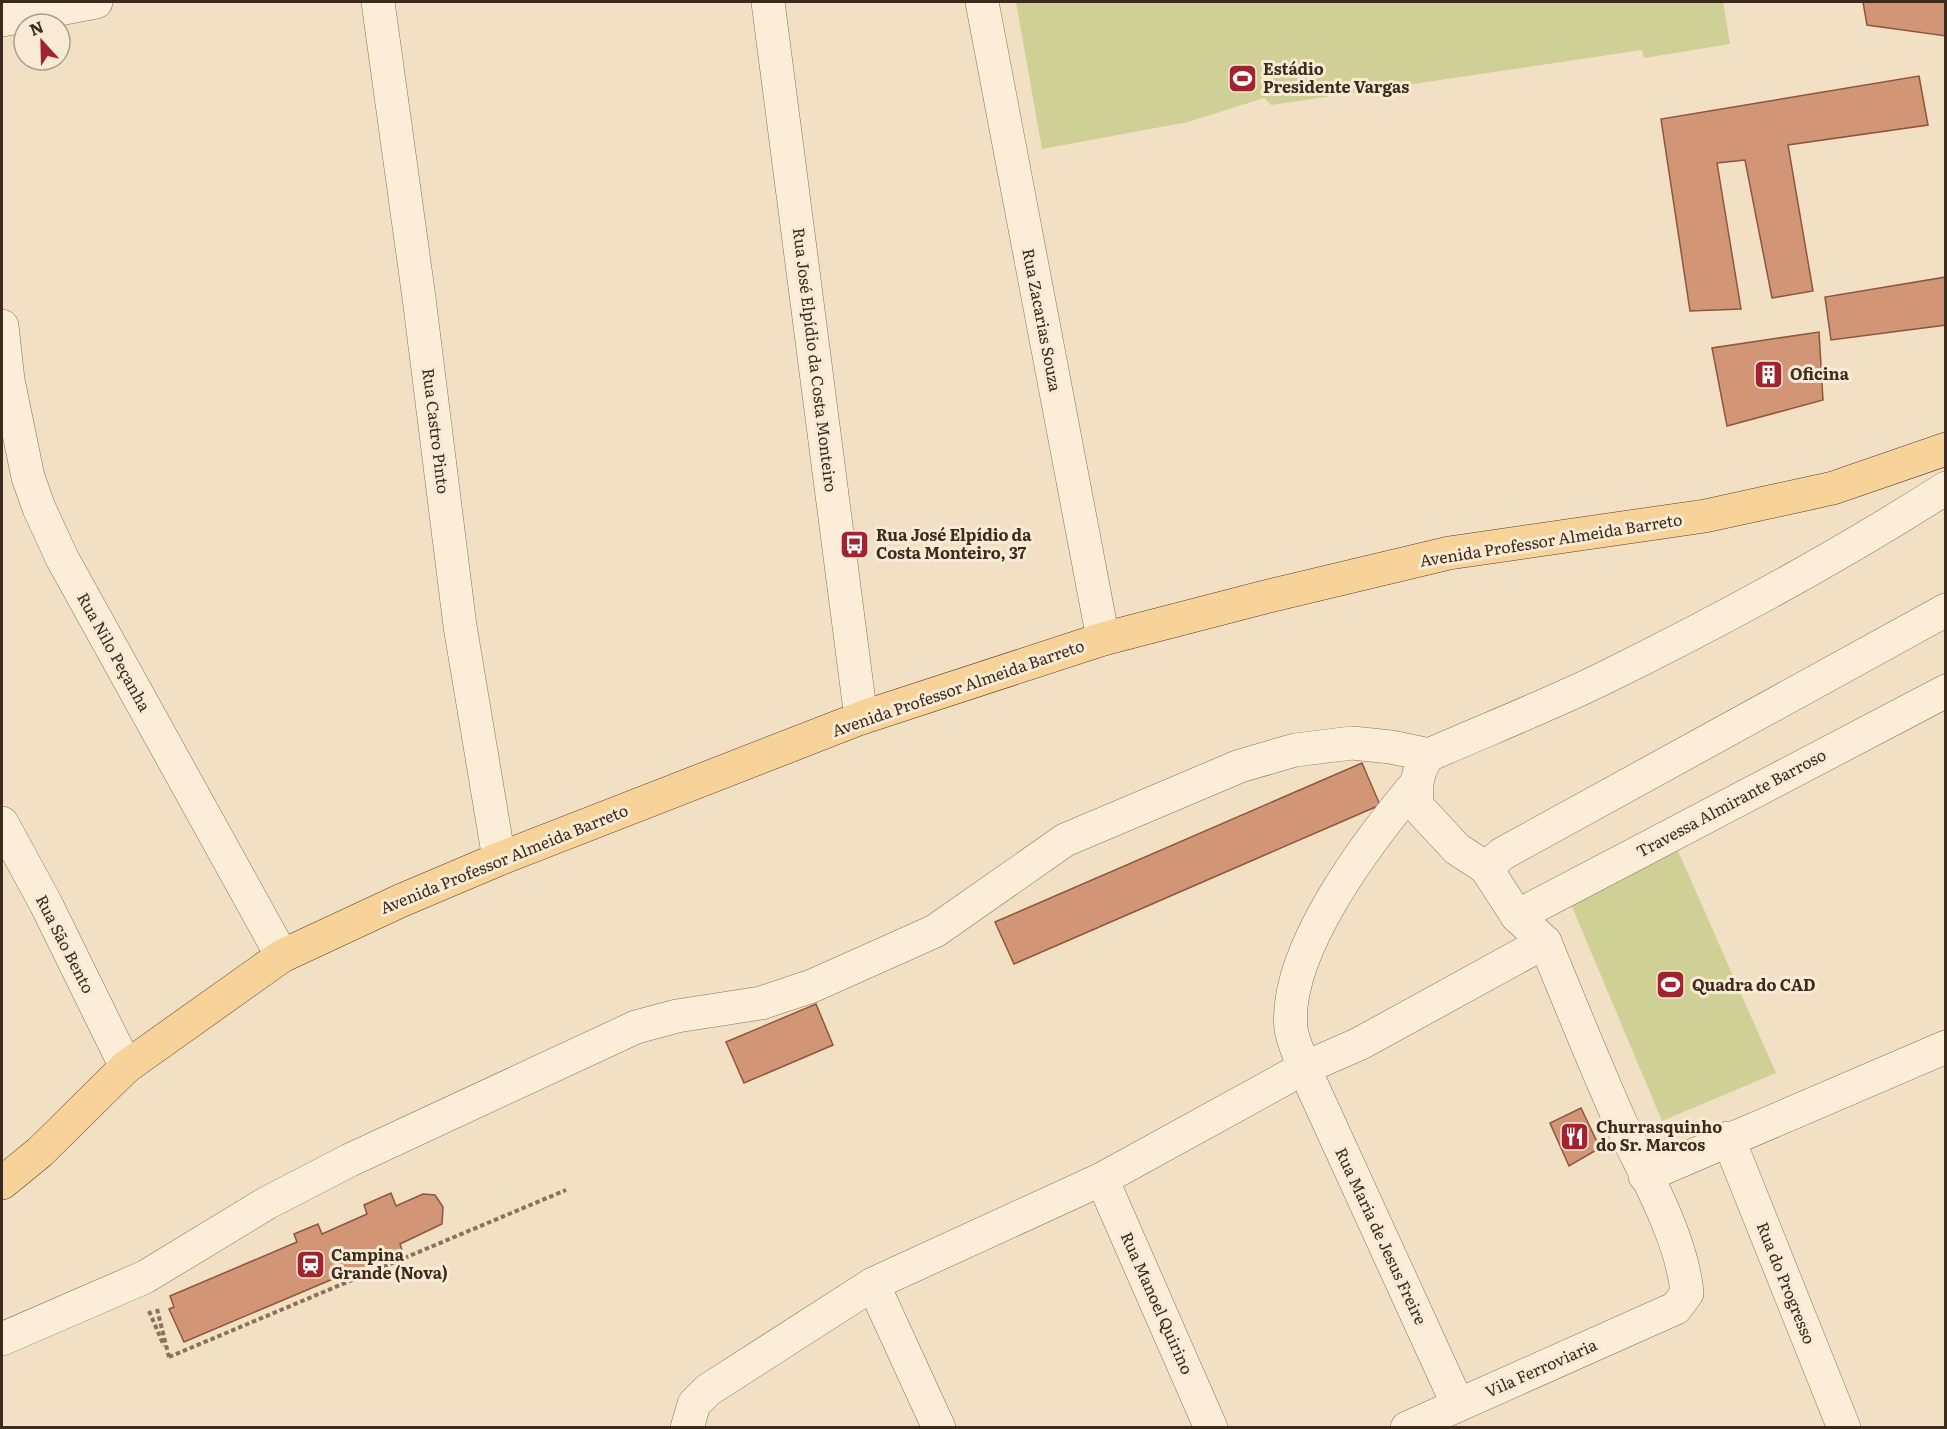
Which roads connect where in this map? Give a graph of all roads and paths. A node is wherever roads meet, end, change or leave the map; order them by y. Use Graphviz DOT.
graph roads {
  1 [pos="96,2"];
  2 [pos="378,2"];
  3 [pos="768,2"];
  4 [pos="982,2"];
  5 [pos="2,20"];
  6 [pos="2,326"];
  7 [pos="5,381"];
  8 [pos="1946,449"];
  9 [pos="1946,488"];
  10 [pos="1946,610"];
  11 [pos="1103,639"];
  12 [pos="1946,691"];
  13 [pos="861,718"];
  14 [pos="1429,755"];
  15 [pos="1416,784"];
  16 [pos="2,823"];
  17 [pos="499,859"];
  18 [pos="1486,868"];
  19 [pos="1517,916"];
  20 [pos="1545,942"];
  21 [pos="282,956"];
  22 [pos="1946,1047"];
  23 [pos="126,1067"];
  24 [pos="1304,1068"];
  25 [pos="1728,1138"];
  26 [pos="1645,1176"];
  27 [pos="1102,1179"];
  28 [pos="2,1183"];
  29 [pos="566,1190"];
  30 [pos="873,1284"];
  31 [pos="155,1300"];
  32 [pos="146,1303"];
  33 [pos="2,1339"];
  34 [pos="169,1357"];
  35 [pos="1458,1405"];
  36 [pos="690,1416"];
  37 [pos="939,1428"];
  38 [pos="1211,1428"];
  39 [pos="1407,1428"];
  40 [pos="1844,1428"];
  1 -- 5 [label="street"];
  2 -- 17 [label="street, Rua Castro Pinto"];
  3 -- 13 [label="street, Rua José Elpídio da Costa Monteiro"];
  4 -- 11 [label="street, Rua Zacarias Souza"];
  6 -- 7 [label="street, Rua Nilo Peçanha"];
  7 -- 21 [label="street, Rua Nilo Peçanha"];
  8 -- 11 [label="main road, Avenida Professor Almeida Barreto"];
  9 -- 14 [label="street"];
  10 -- 18 [label="street"];
  11 -- 13 [label="main road, Avenida Professor Almeida Barreto"];
  12 -- 19 [label="street, Travessa Almirante Barroso"];
  13 -- 17 [label="main road, Avenida Professor Almeida Barreto"];
  14 -- 15 [label="street, Rua Maria de Jesus Freire"];
  14 -- 33 [label="street"];
  15 -- 18 [label="street"];
  15 -- 24 [label="street, Rua Maria de Jesus Freire"];
  16 -- 23 [label="street, Rua São Bento"];
  17 -- 21 [label="main road, Avenida Professor Almeida Barreto"];
  18 -- 19 [label="street"];
  19 -- 20 [label="street"];
  20 -- 24 [label="street"];
  20 -- 26 [label="street"];
  21 -- 23 [label="main road, Avenida Professor Almeida Barreto"];
  22 -- 25 [label="street"];
  23 -- 28 [label="main road, Avenida Professor Almeida Barreto"];
  24 -- 27 [label="street"];
  24 -- 35 [label="street, Rua Maria de Jesus Freire"];
  25 -- 26 [label="street"];
  25 -- 40 [label="street, Rua do Progresso"];
  26 -- 35 [label="street, Vila Ferroviaria"];
  27 -- 30 [label="street"];
  27 -- 38 [label="street, Rua Manoel Quirino"];
  29 -- 34 [label="path"];
  30 -- 36 [label="street"];
  30 -- 37 [label="street"];
  31 -- 34 [label="path"];
  32 -- 34 [label="path"];
  35 -- 39 [label="street, Vila Ferroviaria"];
}
